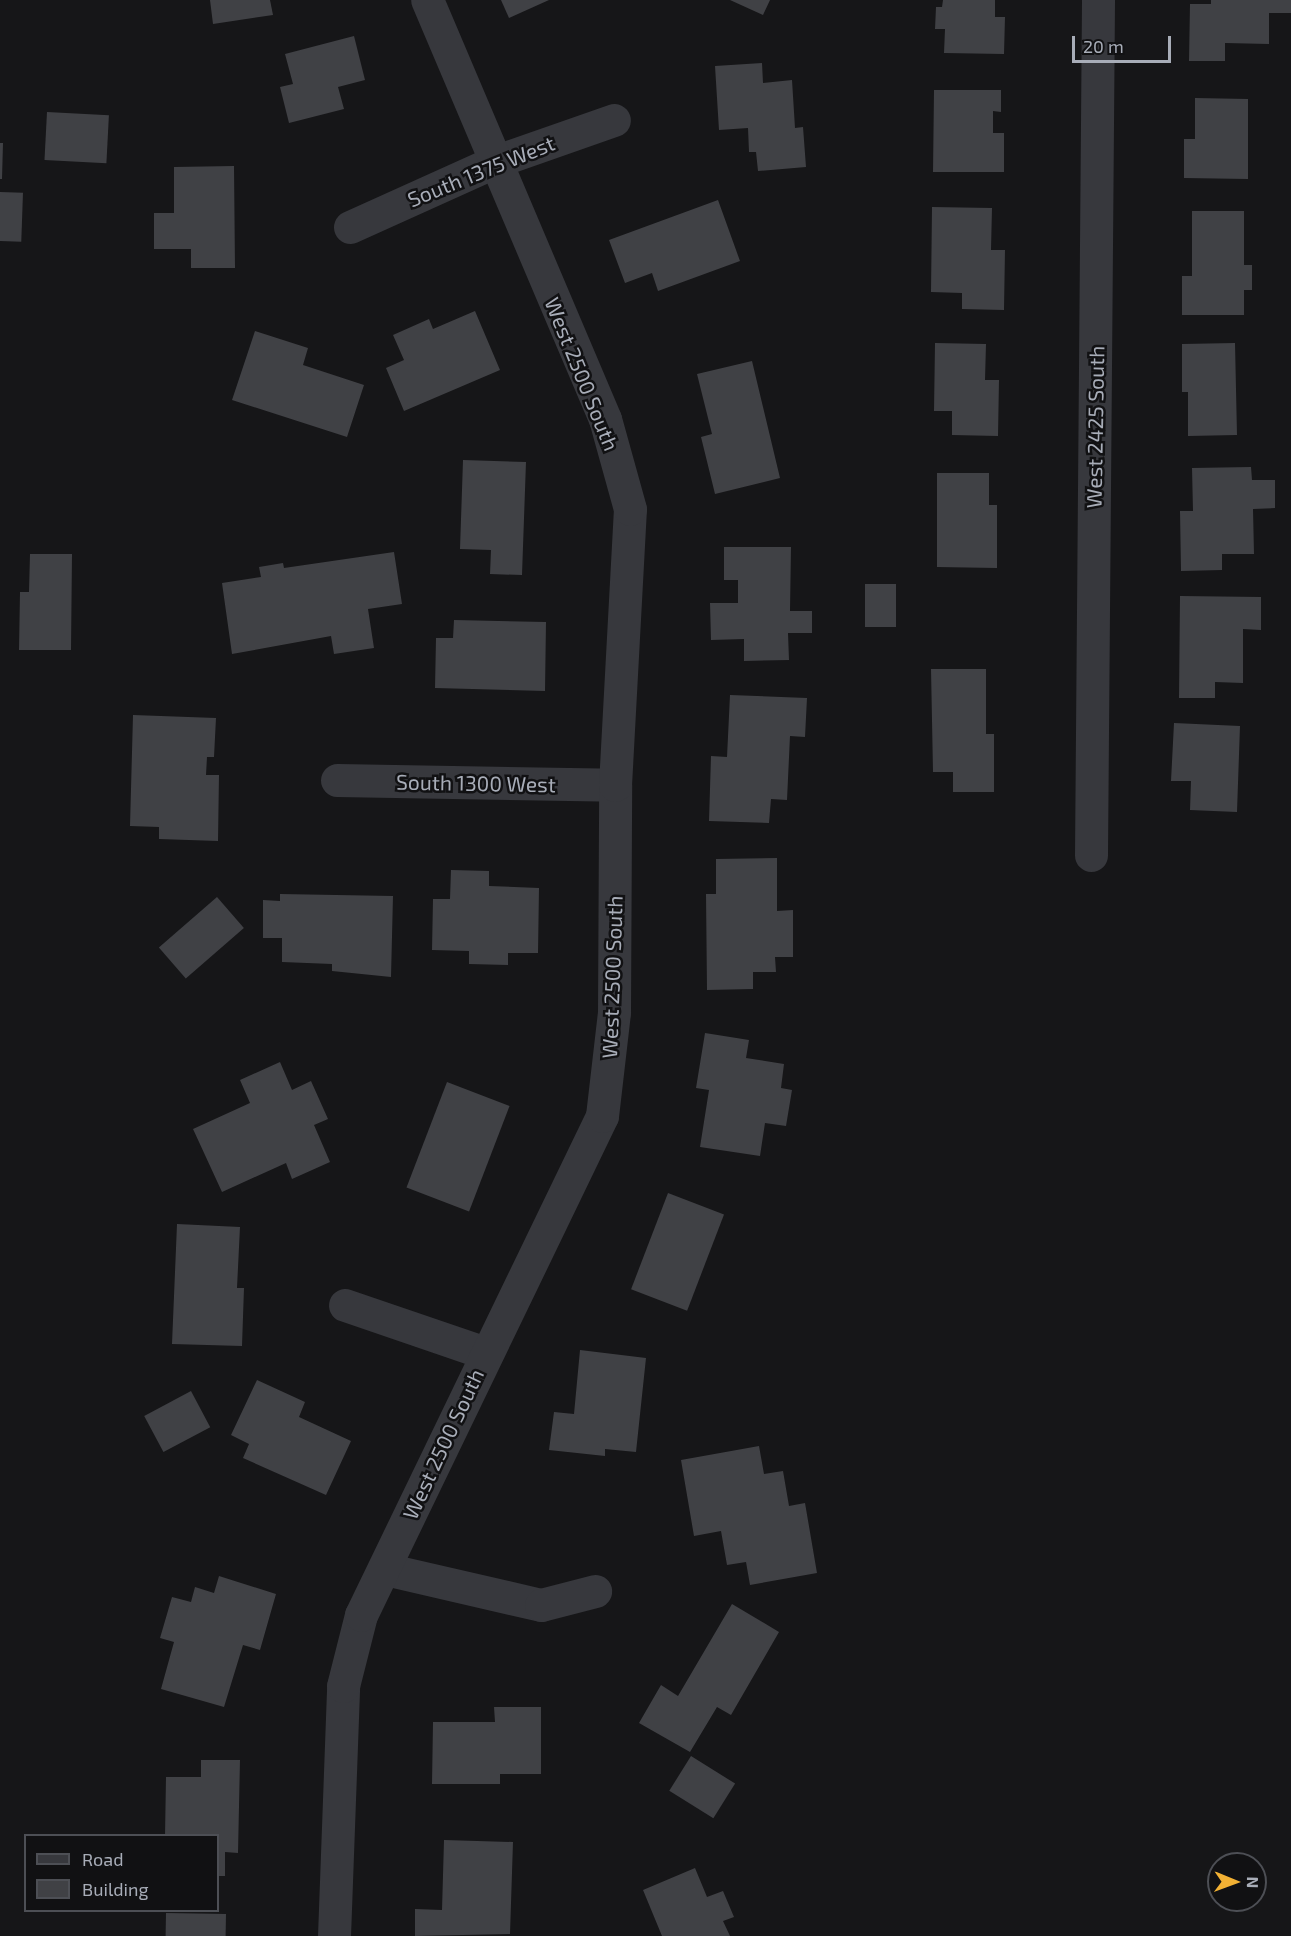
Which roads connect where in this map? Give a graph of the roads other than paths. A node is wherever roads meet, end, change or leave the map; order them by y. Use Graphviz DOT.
graph roads {
  1 [pos="427,0"];
  2 [pos="1098,0"];
  3 [pos="614,120"];
  4 [pos="494,162"];
  5 [pos="350,226"];
  6 [pos="337,780"];
  7 [pos="615,785"];
  8 [pos="1091,855"];
  9 [pos="345,1305"];
  10 [pos="485,1353"];
  11 [pos="385,1569"];
  12 [pos="595,1591"];
  13 [pos="334,1936"];
  1 -- 4 [label="street, West 2500 South"];
  2 -- 8 [label="street, West 2425 South"];
  3 -- 4 [label="street, South 1375 West"];
  4 -- 5 [label="street, South 1375 West"];
  4 -- 7 [label="street, West 2500 South"];
  6 -- 7 [label="street, South 1300 West"];
  7 -- 10 [label="street, West 2500 South"];
  9 -- 10 [label="street"];
  10 -- 11 [label="street, West 2500 South"];
  11 -- 12 [label="street"];
  11 -- 13 [label="street, West 2500 South"];
}
